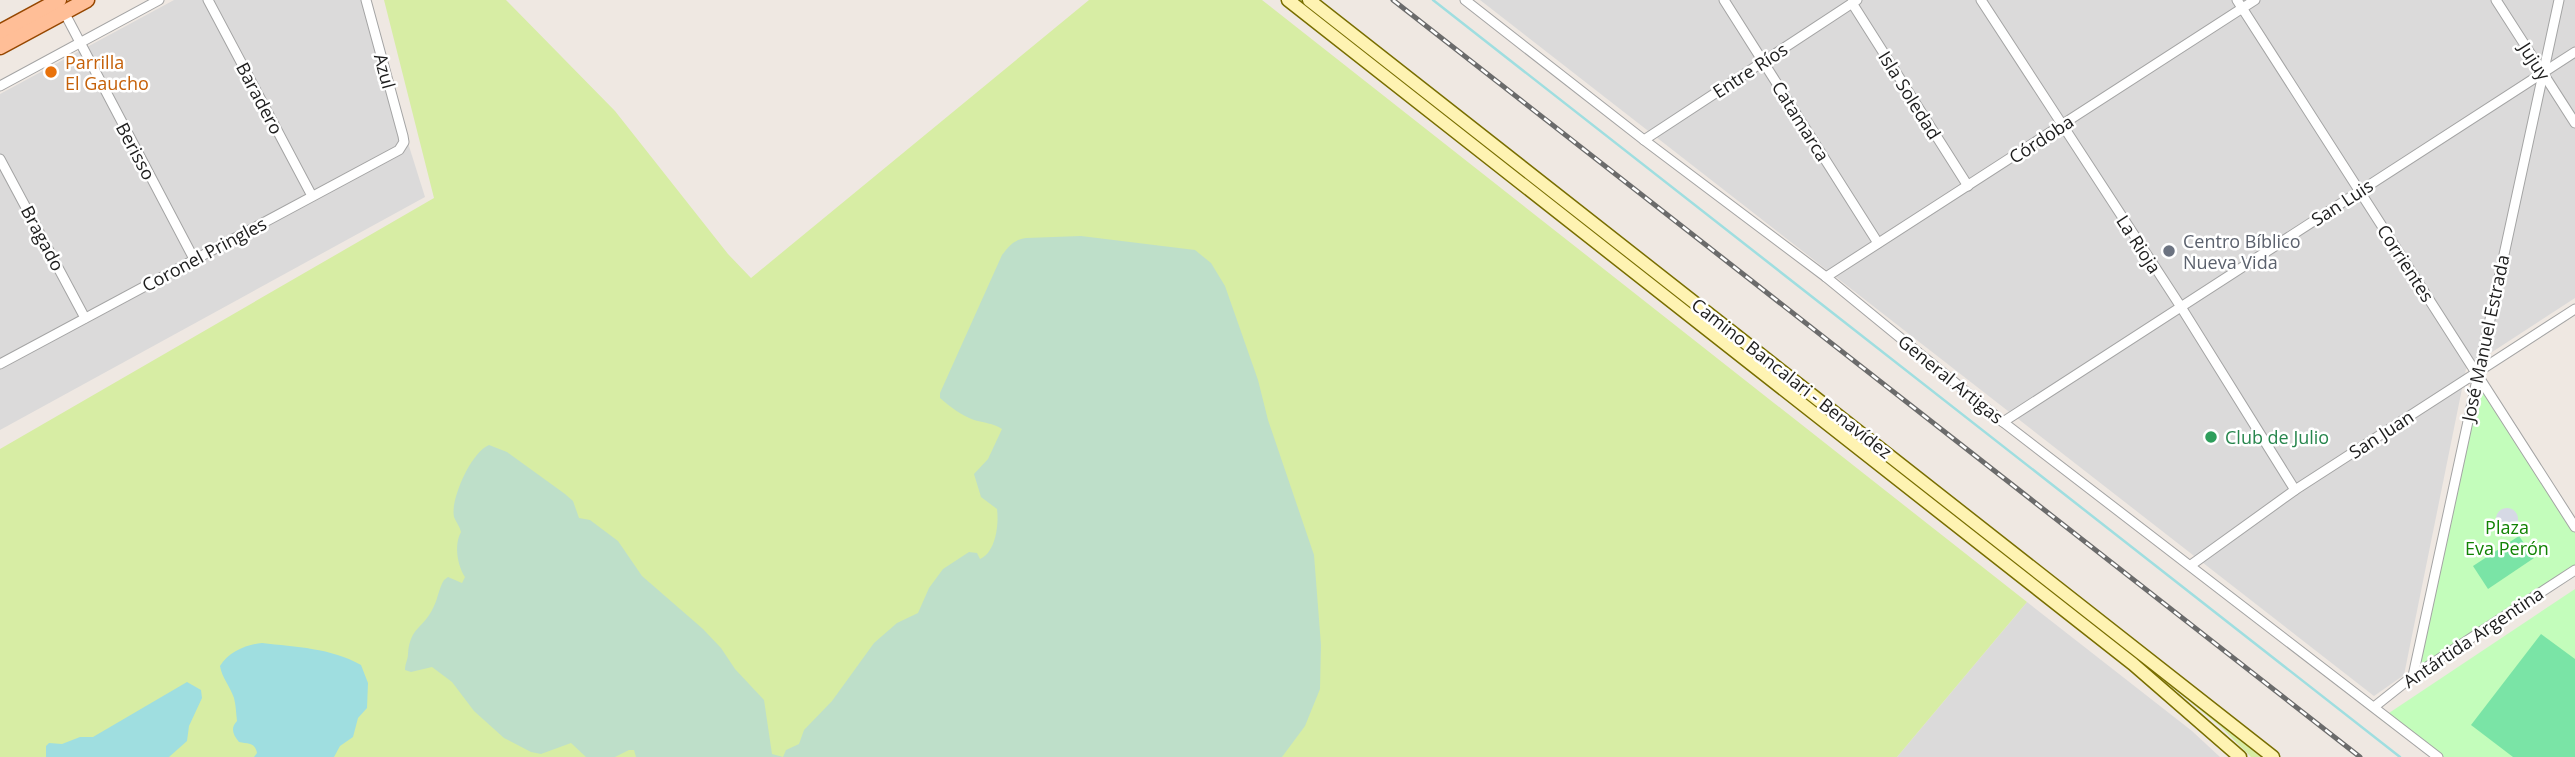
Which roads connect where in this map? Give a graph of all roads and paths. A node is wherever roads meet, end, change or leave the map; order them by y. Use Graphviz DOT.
graph roads {
  1 [pos="87,0"];
  2 [pos="159,0"];
  3 [pos="208,0"];
  4 [pos="366,0"];
  5 [pos="1288,0"];
  6 [pos="1309,0"];
  7 [pos="1465,0"];
  8 [pos="1724,0"];
  9 [pos="1981,0"];
  10 [pos="2255,0"];
  11 [pos="2496,0"];
  12 [pos="2558,0"];
  13 [pos="1854,1"];
  14 [pos="59,3"];
  15 [pos="2240,4"];
  16 [pos="0,32"];
  17 [pos="79,43"];
  18 [pos="0,47"];
  19 [pos="2575,52"];
  20 [pos="1764,61"];
  21 [pos="2543,73"];
  22 [pos="0,86"];
  23 [pos="2575,122"];
  24 [pos="2061,125"];
  25 [pos="1644,140"];
  26 [pos="404,142"];
  27 [pos="0,159"];
  28 [pos="1968,186"];
  29 [pos="2359,191"];
  30 [pos="312,197"];
  31 [pos="1878,243"];
  32 [pos="194,259"];
  33 [pos="1826,277"];
  34 [pos="2181,307"];
  35 [pos="2575,309"];
  36 [pos="85,318"];
  37 [pos="0,364"];
  38 [pos="2477,372"];
  39 [pos="2003,422"];
  40 [pos="2295,490"];
  41 [pos="2575,527"];
  42 [pos="2191,565"];
  43 [pos="2575,570"];
  44 [pos="2413,677"];
  45 [pos="2374,707"];
  46 [pos="2240,757"];
  47 [pos="2273,757"];
  48 [pos="2438,757"];
  1 -- 14 [label="main road"];
  2 -- 17 [label="street"];
  3 -- 30 [label="street, Baradero"];
  4 -- 26 [label="street, Azul"];
  5 -- 46 [label="main road, Camino Bancalari - Benavídez"];
  6 -- 47 [label="main road, Camino Bancalari - Benavídez"];
  7 -- 25 [label="street, General Artigas"];
  8 -- 20 [label="street, Catamarca"];
  9 -- 24 [label="street, La Rioja"];
  10 -- 15 [label="street, Córdoba"];
  11 -- 21 [label="street, Jujuy"];
  12 -- 21 [label="street, José Manuel Estrada"];
  13 -- 20 [label="street, Entre Ríos"];
  13 -- 28 [label="street, Isla Soledad"];
  14 -- 16 [label="main road"];
  14 -- 17 [label="street, Berisso"];
  14 -- 18 [label="main road"];
  15 -- 24 [label="street, Córdoba"];
  15 -- 29 [label="street, Corrientes"];
  17 -- 22 [label="street"];
  17 -- 32 [label="street, Berisso"];
  19 -- 21 [label="street, San Luis"];
  20 -- 25 [label="street, Entre Ríos"];
  20 -- 31 [label="street, Catamarca"];
  21 -- 23 [label="street, Jujuy"];
  21 -- 29 [label="street, San Luis"];
  21 -- 38 [label="street, José Manuel Estrada"];
  24 -- 28 [label="street, Córdoba"];
  24 -- 34 [label="street, La Rioja"];
  25 -- 33 [label="street, General Artigas"];
  26 -- 30 [label="street, Coronel Pringles"];
  27 -- 36 [label="street, Bragado"];
  28 -- 31 [label="street, Córdoba"];
  29 -- 34 [label="street, San Luis"];
  29 -- 38 [label="street, Corrientes"];
  30 -- 32 [label="street, Coronel Pringles"];
  31 -- 33 [label="street, Córdoba"];
  32 -- 36 [label="street, Coronel Pringles"];
  33 -- 39 [label="street, General Artigas"];
  34 -- 39 [label="street, San Luis"];
  34 -- 40 [label="street, La Rioja"];
  35 -- 38 [label="street, San Juan"];
  36 -- 37 [label="street, Coronel Pringles"];
  38 -- 40 [label="street, San Juan"];
  38 -- 41 [label="street, Corrientes"];
  38 -- 44 [label="street, José Manuel Estrada"];
  39 -- 42 [label="street, General Artigas"];
  40 -- 42 [label="street, San Juan"];
  42 -- 45 [label="street, General Artigas"];
  43 -- 44 [label="street, Antártida Argentina"];
  44 -- 45 [label="street, Antártida Argentina"];
  45 -- 48 [label="street, General Artigas"];
}
